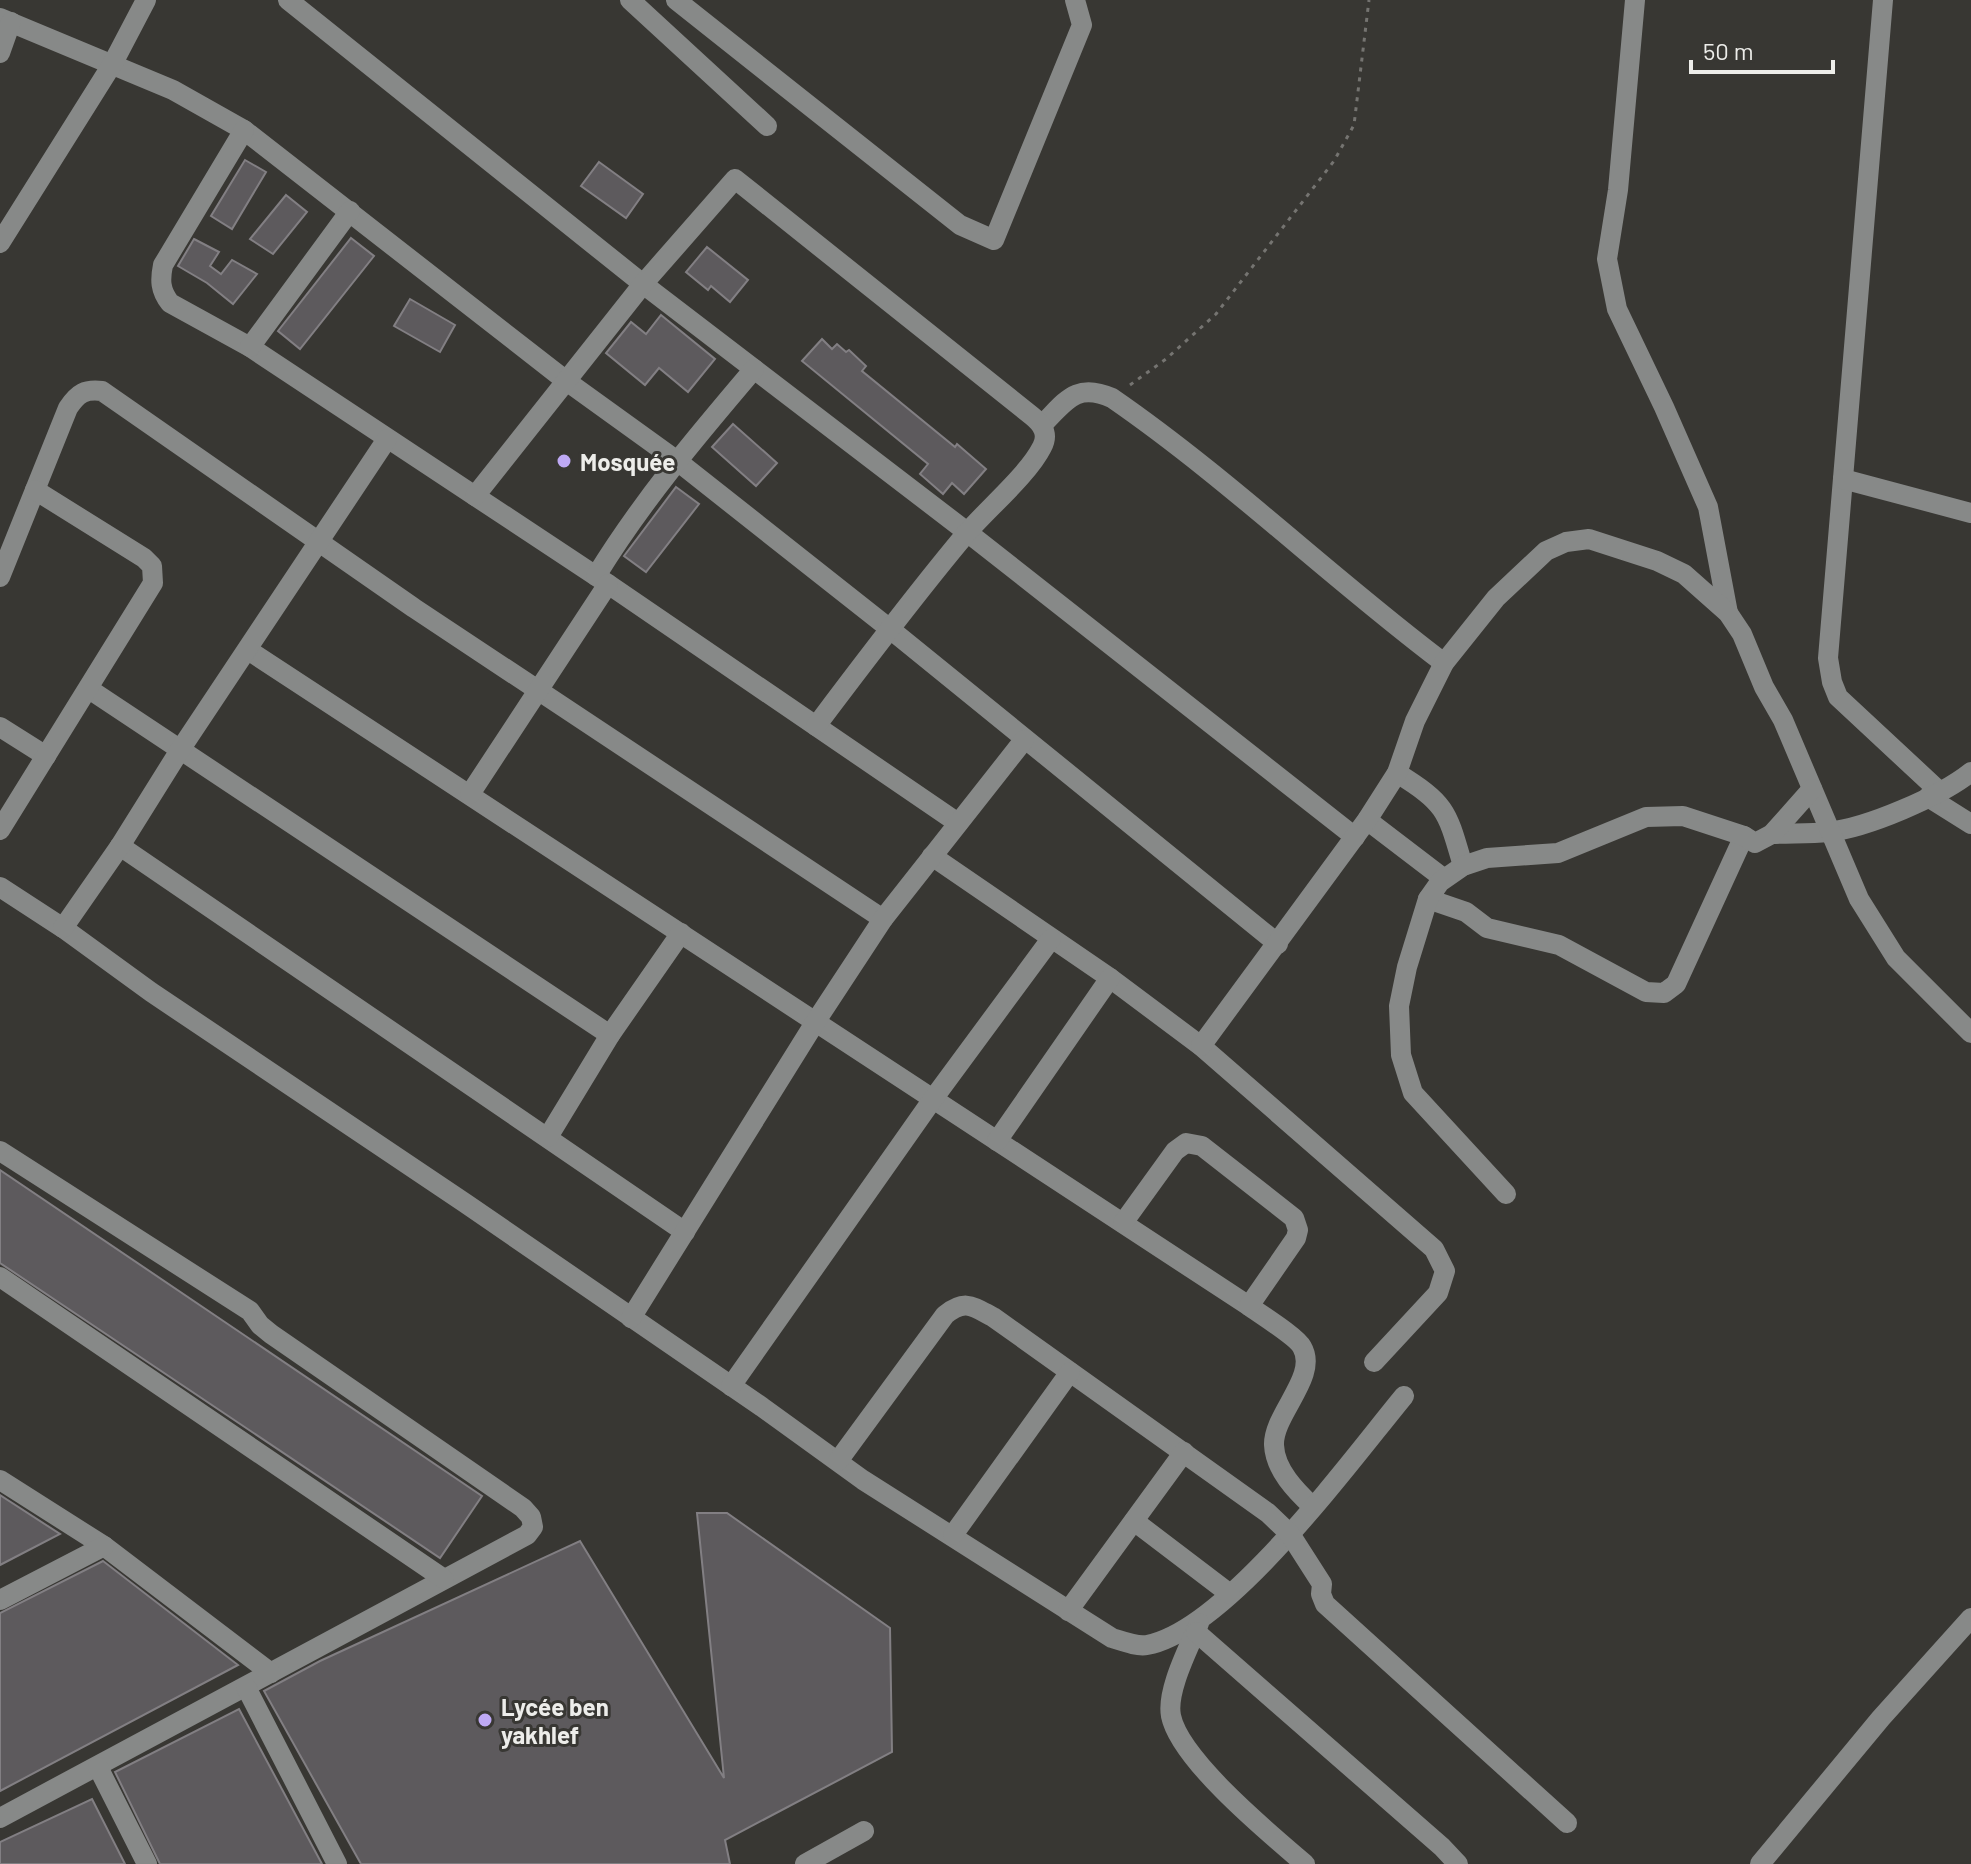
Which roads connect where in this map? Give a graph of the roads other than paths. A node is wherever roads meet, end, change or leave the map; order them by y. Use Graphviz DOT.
graph roads {
  1 [pos="146,0"];
  2 [pos="288,0"];
  3 [pos="630,0"];
  4 [pos="676,0"];
  5 [pos="1075,0"];
  6 [pos="1635,0"];
  7 [pos="1883,0"];
  8 [pos="5,20"];
  9 [pos="0,53"];
  10 [pos="113,63"];
  11 [pos="767,126"];
  12 [pos="244,130"];
  13 [pos="350,211"];
  14 [pos="2,235"];
  15 [pos="643,284"];
  16 [pos="250,347"];
  17 [pos="754,369"];
  18 [pos="565,380"];
  19 [pos="1042,425"];
  20 [pos="387,439"];
  21 [pos="676,460"];
  22 [pos="1843,479"];
  23 [pos="35,490"];
  24 [pos="475,496"];
  25 [pos="1971,513"];
  26 [pos="967,532"];
  27 [pos="319,541"];
  28 [pos="0,577"];
  29 [pos="602,580"];
  30 [pos="1728,613"];
  31 [pos="890,629"];
  32 [pos="248,650"];
  33 [pos="1444,663"];
  34 [pos="89,689"];
  35 [pos="538,691"];
  36 [pos="816,726"];
  37 [pos="0,727"];
  38 [pos="1024,740"];
  39 [pos="180,750"];
  40 [pos="46,756"];
  41 [pos="1971,772"];
  42 [pos="1397,773"];
  43 [pos="1812,789"];
  44 [pos="470,794"];
  45 [pos="1934,794"];
  46 [pos="958,823"];
  47 [pos="1971,824"];
  48 [pos="1361,828"];
  49 [pos="0,830"];
  50 [pos="1831,832"];
  51 [pos="1772,834"];
  52 [pos="1744,836"];
  53 [pos="120,846"];
  54 [pos="932,856"];
  55 [pos="1463,866"];
  56 [pos="1443,878"];
  57 [pos="0,887"];
  58 [pos="1428,899"];
  59 [pos="883,919"];
  60 [pos="63,928"];
  61 [pos="681,933"];
  62 [pos="1051,939"];
  63 [pos="1278,944"];
  64 [pos="1110,978"];
  65 [pos="816,1021"];
  66 [pos="1971,1033"];
  67 [pos="610,1035"];
  68 [pos="1201,1046"];
  69 [pos="933,1099"];
  70 [pos="548,1137"];
  71 [pos="997,1141"];
  72 [pos="0,1151"];
  73 [pos="1506,1194"];
  74 [pos="1123,1223"];
  75 [pos="685,1232"];
  76 [pos="0,1277"];
  77 [pos="1249,1306"];
  78 [pos="631,1318"];
  79 [pos="1374,1362"];
  80 [pos="1070,1372"];
  81 [pos="731,1386"];
  82 [pos="1404,1396"];
  83 [pos="1184,1452"];
  84 [pos="838,1461"];
  85 [pos="0,1480"];
  86 [pos="1313,1507"];
  87 [pos="1134,1521"];
  88 [pos="1290,1534"];
  89 [pos="953,1535"];
  90 [pos="104,1546"];
  91 [pos="444,1579"];
  92 [pos="1230,1594"];
  93 [pos="0,1600"];
  94 [pos="1068,1611"];
  95 [pos="1971,1618"];
  96 [pos="1198,1626"];
  97 [pos="271,1673"];
  98 [pos="246,1687"];
  99 [pos="98,1767"];
  100 [pos="0,1818"];
  101 [pos="1567,1823"];
  102 [pos="864,1831"];
  103 [pos="147,1864"];
  104 [pos="337,1864"];
  105 [pos="805,1864"];
  106 [pos="1305,1864"];
  107 [pos="1458,1864"];
  108 [pos="1760,1864"];
  1 -- 10 [label="street"];
  2 -- 15 [label="street"];
  3 -- 11 [label="street"];
  4 -- 5 [label="street"];
  6 -- 30 [label="street"];
  7 -- 22 [label="street"];
  8 -- 9 [label="street"];
  8 -- 10 [label="street"];
  10 -- 12 [label="street"];
  10 -- 14 [label="street"];
  12 -- 13 [label="street"];
  12 -- 16 [label="street"];
  13 -- 16 [label="street"];
  13 -- 18 [label="street"];
  15 -- 17 [label="street"];
  15 -- 18 [label="street"];
  15 -- 19 [label="street"];
  16 -- 20 [label="street"];
  17 -- 21 [label="street"];
  17 -- 26 [label="street"];
  18 -- 21 [label="street"];
  18 -- 24 [label="street"];
  19 -- 26 [label="street"];
  19 -- 33 [label="street"];
  20 -- 24 [label="street"];
  20 -- 27 [label="street"];
  21 -- 29 [label="street"];
  21 -- 31 [label="street"];
  22 -- 25 [label="street"];
  22 -- 45 [label="street"];
  23 -- 27 [label="street"];
  23 -- 28 [label="street"];
  23 -- 34 [label="street"];
  24 -- 29 [label="street"];
  26 -- 31 [label="street"];
  26 -- 48 [label="street"];
  27 -- 32 [label="street"];
  27 -- 35 [label="street"];
  29 -- 35 [label="street"];
  29 -- 36 [label="street"];
  30 -- 33 [label="street"];
  30 -- 43 [label="street"];
  31 -- 36 [label="street"];
  31 -- 38 [label="street"];
  32 -- 39 [label="street"];
  32 -- 44 [label="street"];
  33 -- 42 [label="street"];
  34 -- 39 [label="street"];
  34 -- 40 [label="street"];
  35 -- 44 [label="street"];
  35 -- 59 [label="street"];
  36 -- 46 [label="street"];
  37 -- 40 [label="street"];
  38 -- 46 [label="street"];
  38 -- 63 [label="street"];
  39 -- 53 [label="street"];
  39 -- 67 [label="street"];
  40 -- 49 [label="street"];
  41 -- 45 [label="street"];
  42 -- 48 [label="street"];
  42 -- 55 [label="street"];
  43 -- 50 [label="street"];
  43 -- 51 [label="street"];
  44 -- 61 [label="street"];
  45 -- 47 [label="street"];
  45 -- 50 [label="street"];
  46 -- 54 [label="street"];
  48 -- 56 [label="street"];
  48 -- 63 [label="street"];
  50 -- 51 [label="street"];
  50 -- 66 [label="street"];
  51 -- 52 [label="street"];
  52 -- 55 [label="street"];
  52 -- 58 [label="street"];
  53 -- 60 [label="street"];
  53 -- 70 [label="street"];
  54 -- 59 [label="street"];
  54 -- 62 [label="street"];
  55 -- 56 [label="street"];
  56 -- 58 [label="street"];
  57 -- 60 [label="street"];
  58 -- 73 [label="street"];
  59 -- 65 [label="street"];
  60 -- 78 [label="street"];
  61 -- 65 [label="street"];
  61 -- 67 [label="street"];
  62 -- 64 [label="street"];
  62 -- 69 [label="street"];
  63 -- 68 [label="street"];
  64 -- 68 [label="street"];
  64 -- 71 [label="street"];
  65 -- 69 [label="street"];
  65 -- 75 [label="street"];
  67 -- 70 [label="street"];
  68 -- 79 [label="street"];
  69 -- 71 [label="street"];
  69 -- 81 [label="street"];
  70 -- 75 [label="street"];
  71 -- 74 [label="street"];
  72 -- 91 [label="street"];
  74 -- 77 [label="street"];
  74 -- 77 [label="street"];
  75 -- 78 [label="street"];
  76 -- 91 [label="street"];
  77 -- 86 [label="street"];
  78 -- 81 [label="street"];
  80 -- 83 [label="street"];
  80 -- 84 [label="street"];
  80 -- 89 [label="street"];
  81 -- 84 [label="street"];
  82 -- 86 [label="street"];
  83 -- 87 [label="street"];
  83 -- 88 [label="street"];
  84 -- 89 [label="street"];
  85 -- 90 [label="street"];
  86 -- 88 [label="street"];
  87 -- 92 [label="street"];
  87 -- 94 [label="street"];
  88 -- 92 [label="street"];
  88 -- 101 [label="street"];
  89 -- 94 [label="street"];
  90 -- 93 [label="street"];
  90 -- 97 [label="street"];
  91 -- 97 [label="street"];
  92 -- 96 [label="street"];
  94 -- 96 [label="street"];
  95 -- 108 [label="street"];
  96 -- 106 [label="street"];
  96 -- 107 [label="street"];
  97 -- 98 [label="street"];
  98 -- 99 [label="street"];
  98 -- 104 [label="street"];
  99 -- 100 [label="street"];
  99 -- 103 [label="street"];
  102 -- 105 [label="street"];
}
